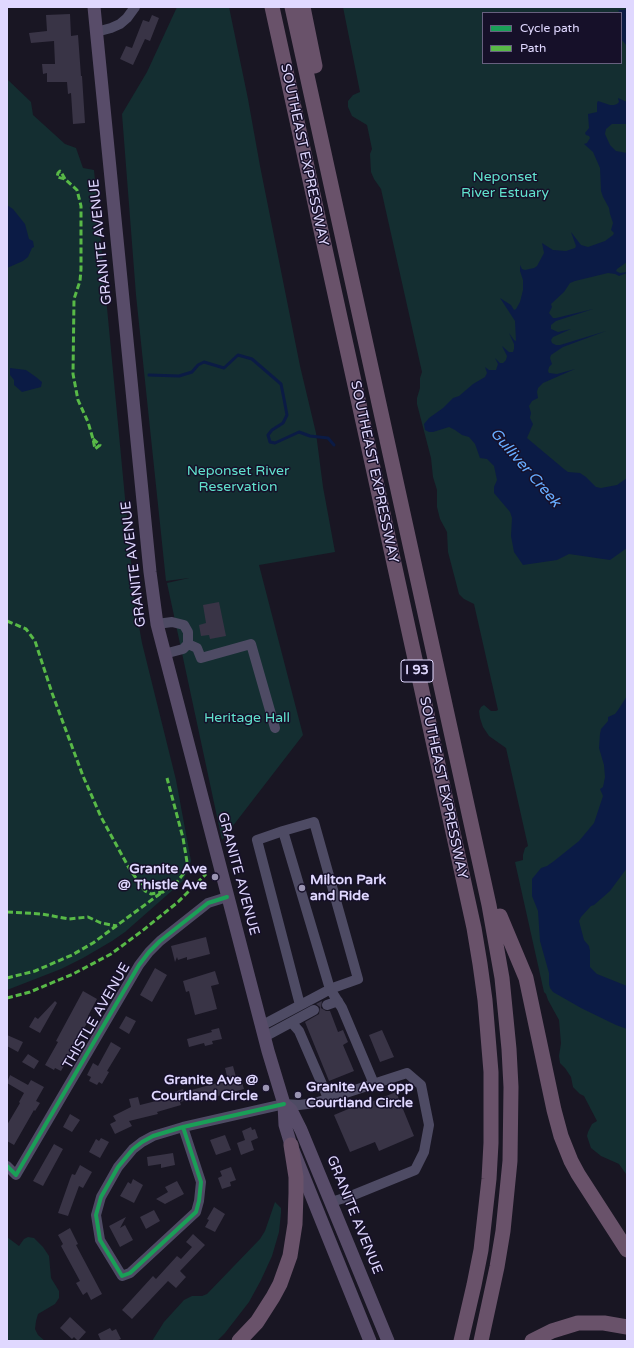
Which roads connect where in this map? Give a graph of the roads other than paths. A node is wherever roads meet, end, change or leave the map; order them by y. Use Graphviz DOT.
graph roads {
  1 [pos="94,7"];
  2 [pos="135,7"];
  3 [pos="272,7"];
  4 [pos="280,7"];
  5 [pos="292,7"];
  6 [pos="303,7"];
  7 [pos="96,32"];
  8 [pos="157,624"];
  9 [pos="188,644"];
  10 [pos="164,654"];
  11 [pos="275,728"];
  12 [pos="283,831"];
  13 [pos="227,897"];
  14 [pos="500,916"];
  15 [pos="330,989"];
  16 [pos="338,1001"];
  17 [pos="300,1005"];
  18 [pos="327,1005"];
  19 [pos="314,1010"];
  20 [pos="292,1023"];
  21 [pos="263,1031"];
  22 [pos="374,1084"];
  23 [pos="328,1098"];
  24 [pos="284,1104"];
  25 [pos="183,1127"];
  26 [pos="291,1145"];
  27 [pos="7,1166"];
  28 [pos="331,1202"];
  29 [pos="627,1250"];
  30 [pos="627,1327"];
  31 [pos="239,1341"];
  32 [pos="370,1341"];
  33 [pos="388,1341"];
  34 [pos="461,1341"];
  35 [pos="470,1341"];
  36 [pos="481,1341"];
  37 [pos="491,1341"];
  38 [pos="532,1341"];
  1 -- 7 [label="main road, GRANITE AVENUE"];
  2 -- 7 [label="street"];
  3 -- 34 [label="highway, SOUTHEAST EXPRESSWAY / I 93"];
  4 -- 35 [label="highway, I 93"];
  5 -- 36 [label="highway, I 93"];
  6 -- 14 [label="highway, SOUTHEAST EXPRESSWAY / I 93"];
  7 -- 8 [label="main road, GRANITE AVENUE"];
  8 -- 9 [label="street"];
  8 -- 10 [label="main road, GRANITE AVENUE"];
  9 -- 10 [label="street"];
  9 -- 11 [label="street"];
  10 -- 13 [label="main road, GRANITE AVENUE"];
  12 -- 15 [label="street"];
  12 -- 15 [label="street"];
  12 -- 17 [label="street"];
  13 -- 21 [label="main road, GRANITE AVENUE"];
  13 -- 27 [label="street, THISTLE AVENUE"];
  14 -- 29 [label="highway"];
  14 -- 37 [label="highway, SOUTHEAST EXPRESSWAY / I 93"];
  15 -- 16 [label="street"];
  15 -- 17 [label="street"];
  16 -- 18 [label="street"];
  16 -- 22 [label="street"];
  17 -- 21 [label="street"];
  19 -- 20 [label="street"];
  20 -- 21 [label="street"];
  20 -- 23 [label="street"];
  21 -- 24 [label="main road, GRANITE AVENUE"];
  22 -- 23 [label="street"];
  22 -- 28 [label="street"];
  23 -- 24 [label="street"];
  24 -- 25 [label="street"];
  24 -- 26 [label="main road, GRANITE AVENUE"];
  24 -- 28 [label="main road, GRANITE AVENUE"];
  25 -- 25 [label="street"];
  26 -- 31 [label="highway"];
  26 -- 32 [label="main road, GRANITE AVENUE"];
  28 -- 33 [label="main road, GRANITE AVENUE"];
  30 -- 38 [label="highway"];
}
